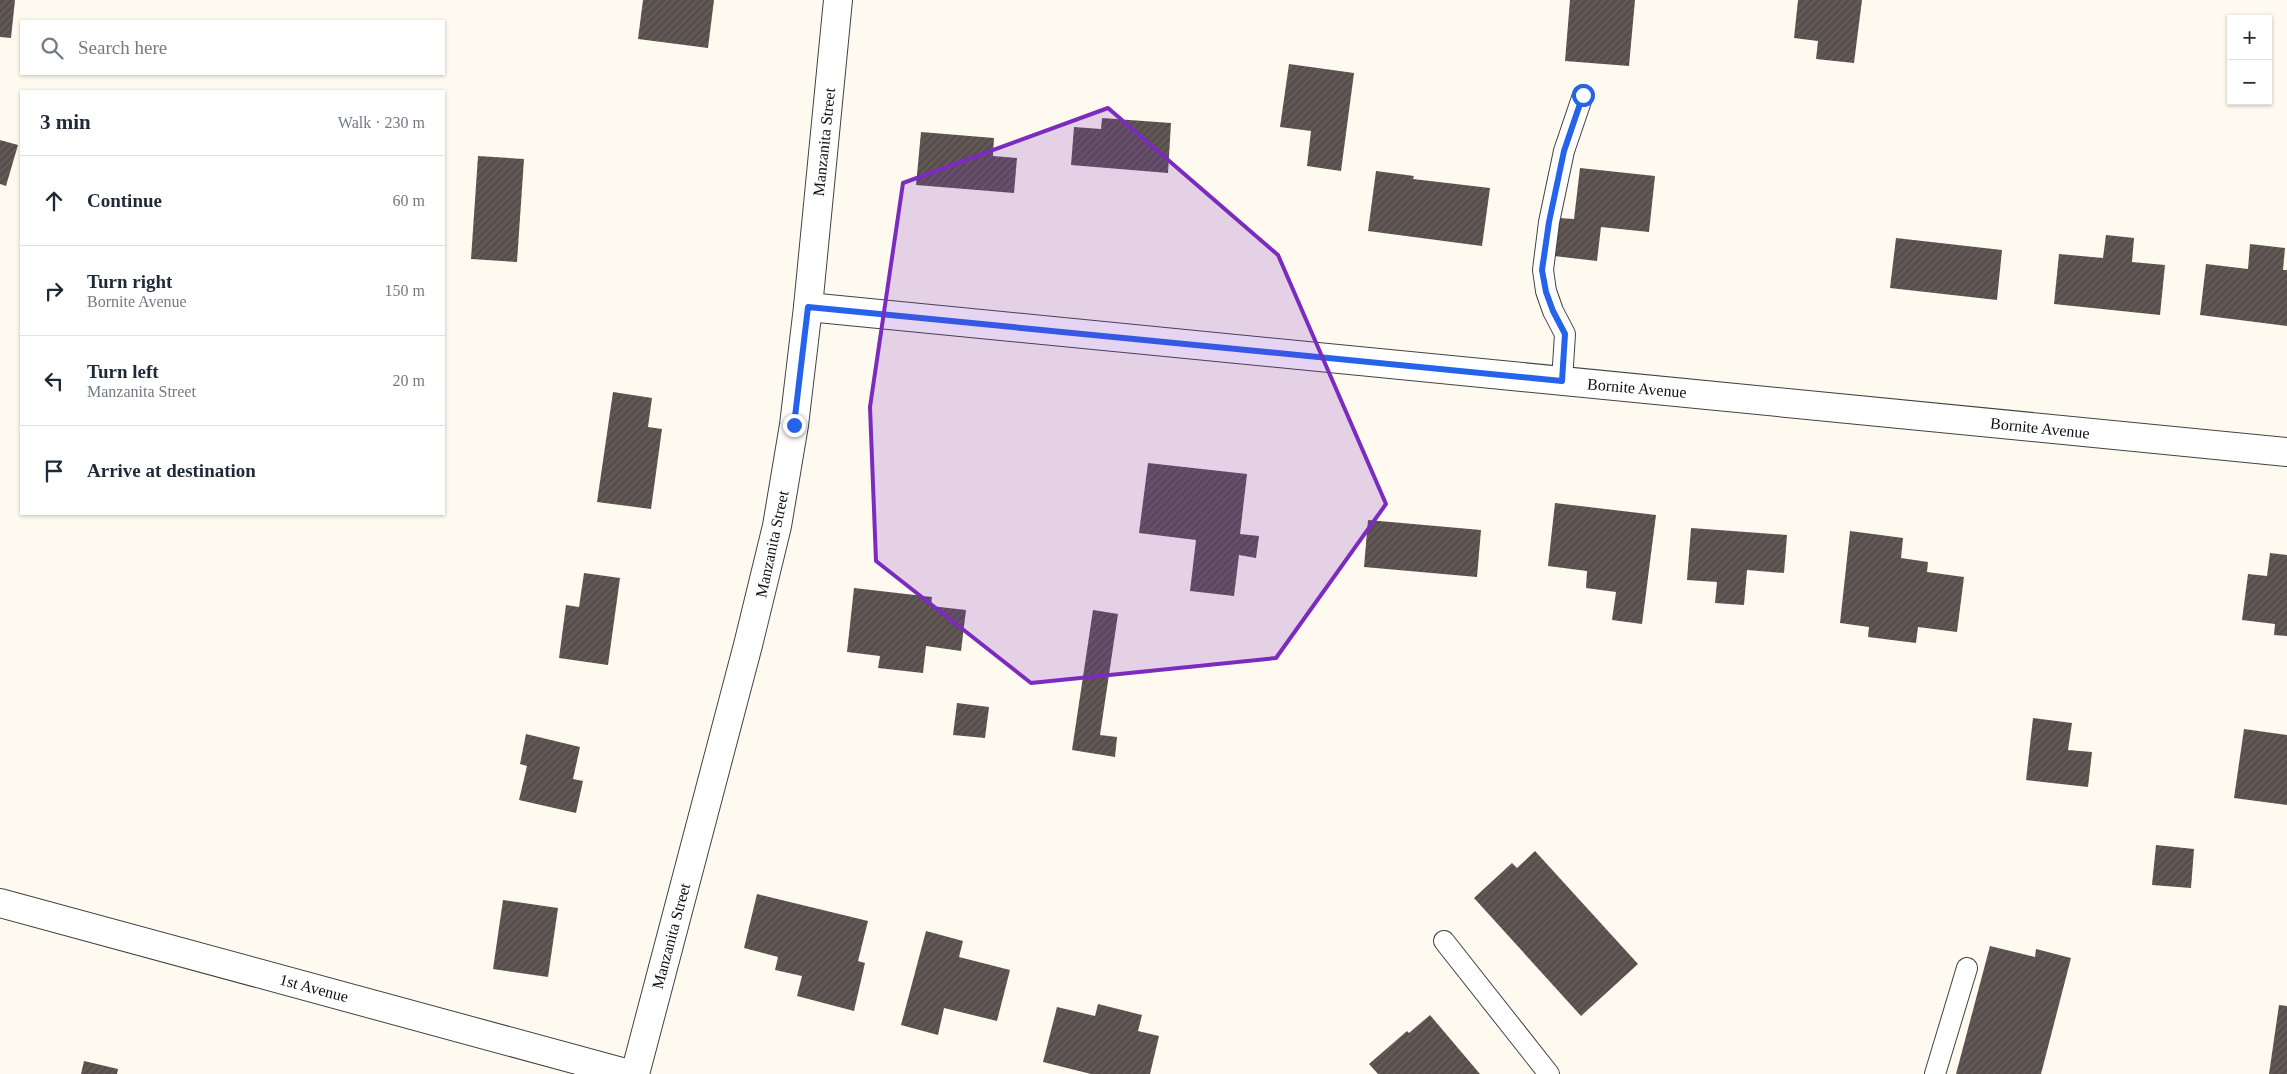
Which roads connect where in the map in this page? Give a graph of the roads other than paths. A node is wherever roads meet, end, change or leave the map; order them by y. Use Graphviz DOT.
graph roads {
  1 [pos="838,0"];
  2 [pos="1583,95"];
  3 [pos="808,307"];
  4 [pos="1562,381"];
  5 [pos="2287,452"];
  6 [pos="0,903"];
  7 [pos="1444,940"];
  8 [pos="1967,968"];
  9 [pos="629,1074"];
  10 [pos="635,1074"];
  11 [pos="1548,1074"];
  12 [pos="1935,1074"];
  1 -- 3 [label="street, Manzanita Street"];
  2 -- 4 [label="lane"];
  3 -- 4 [label="street, Bornite Avenue"];
  3 -- 10 [label="street, Manzanita Street"];
  4 -- 5 [label="street, Bornite Avenue"];
  6 -- 9 [label="street, 1st Avenue"];
  7 -- 11 [label="lane"];
  8 -- 12 [label="lane"];
}
